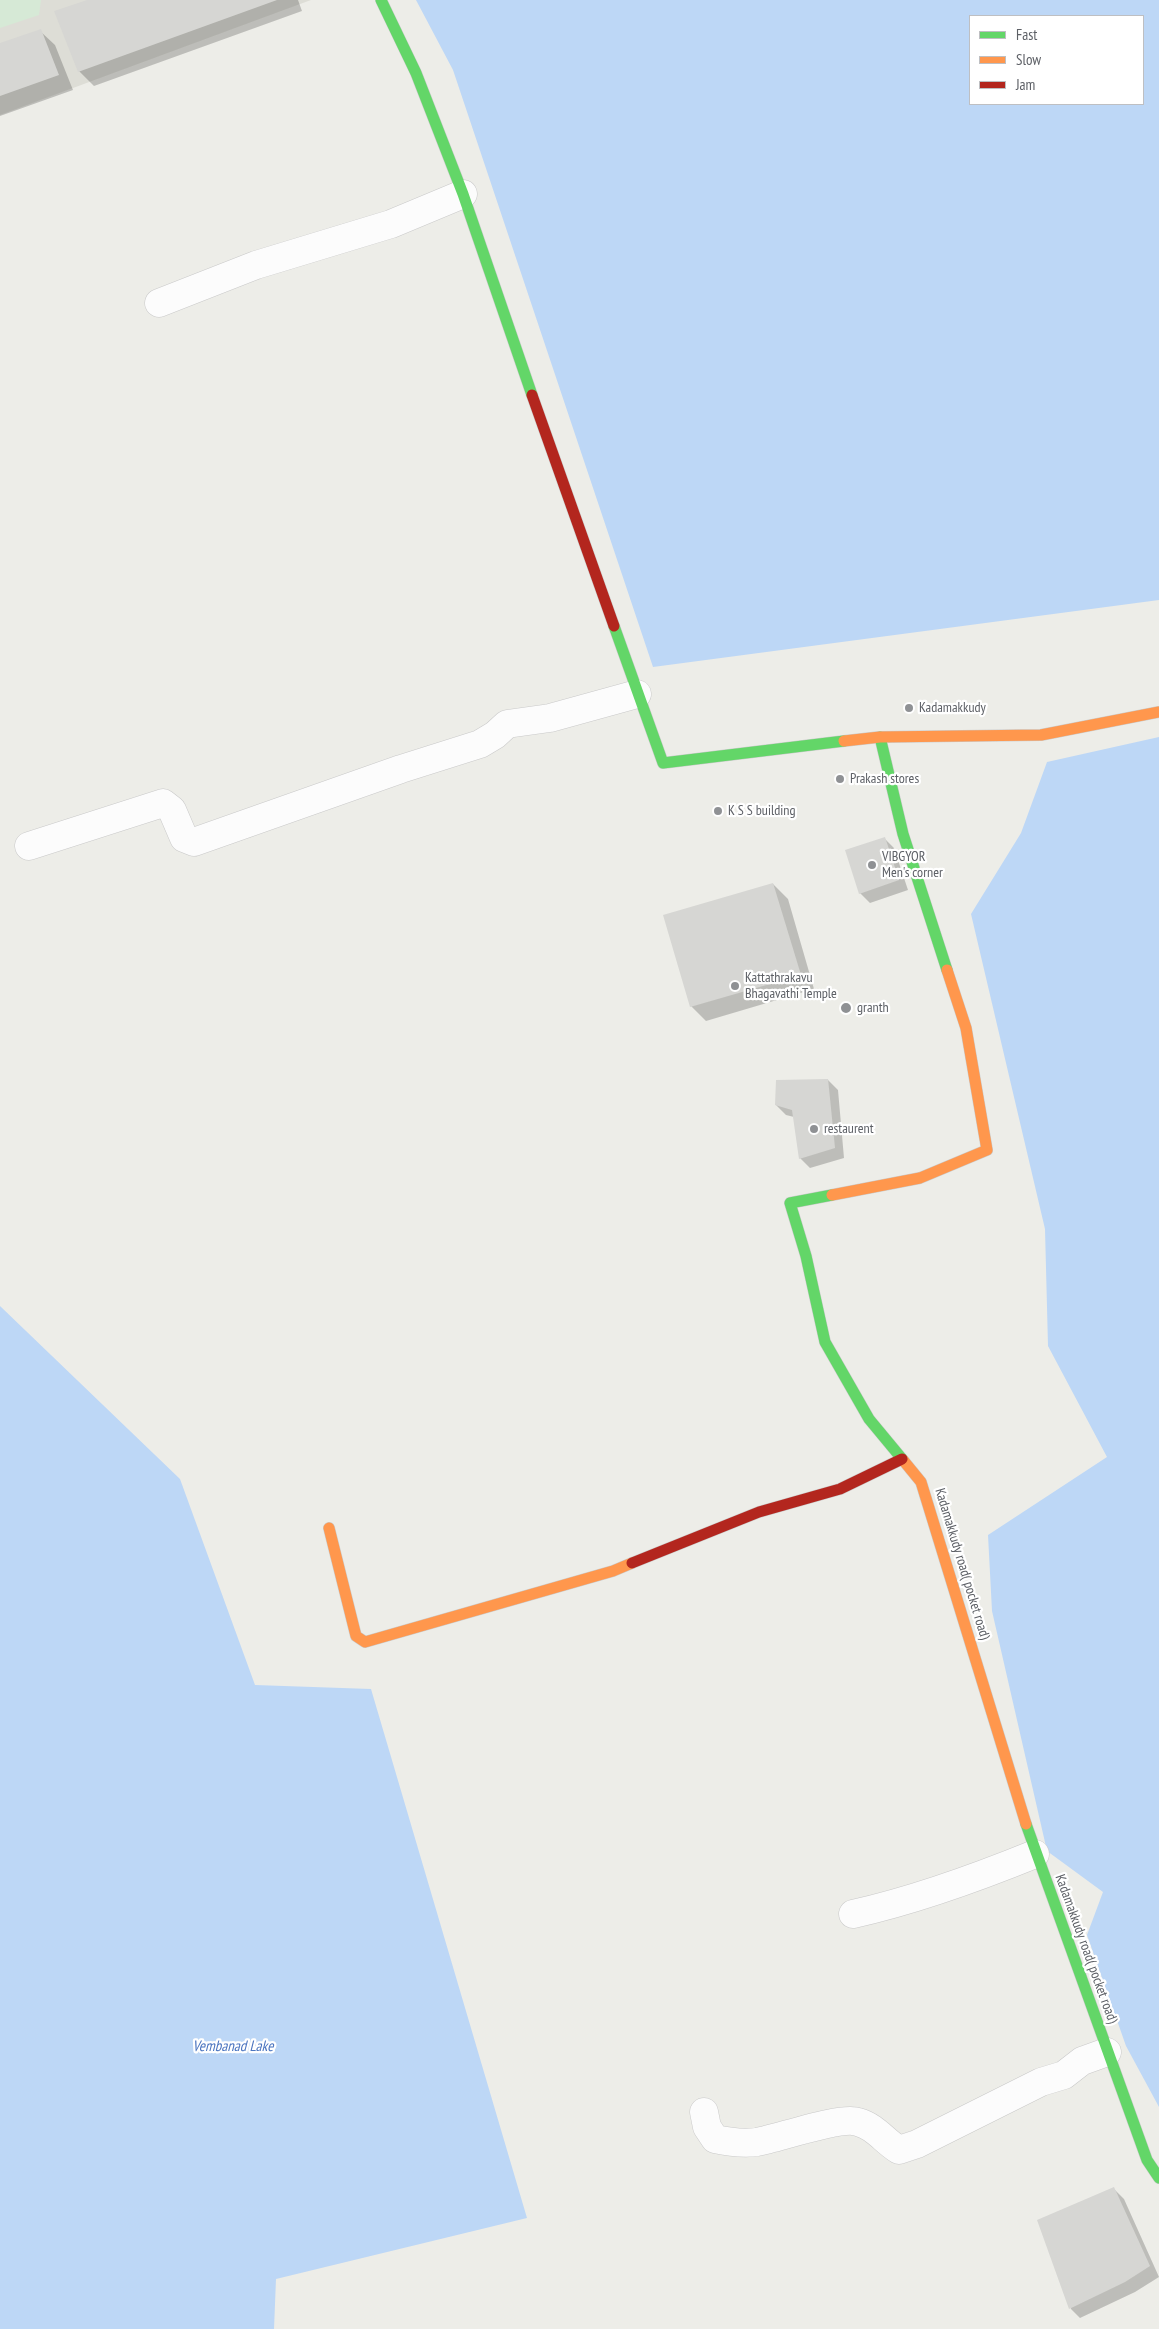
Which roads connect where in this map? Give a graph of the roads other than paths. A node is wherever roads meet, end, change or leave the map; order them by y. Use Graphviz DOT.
graph roads {
  1 [pos="380,0"];
  2 [pos="463,194"];
  3 [pos="159,302"];
  4 [pos="637,694"];
  5 [pos="1159,712"];
  6 [pos="880,737"];
  7 [pos="29,846"];
  8 [pos="902,1459"];
  9 [pos="329,1528"];
  10 [pos="1035,1854"];
  11 [pos="853,1914"];
  12 [pos="1107,2052"];
  13 [pos="704,2112"];
  14 [pos="1159,2178"];
  1 -- 2 [label="street"];
  2 -- 3 [label="street"];
  2 -- 4 [label="street"];
  4 -- 6 [label="street"];
  4 -- 7 [label="street"];
  5 -- 6 [label="street"];
  6 -- 8 [label="street, Kadamakkudy road( pocket road)"];
  8 -- 9 [label="street"];
  8 -- 10 [label="street, Kadamakkudy road( pocket road)"];
  10 -- 11 [label="street"];
  10 -- 12 [label="street, Kadamakkudy road( pocket road)"];
  12 -- 13 [label="street"];
  12 -- 14 [label="street, Kadamakkudy road( pocket road)"];
}
